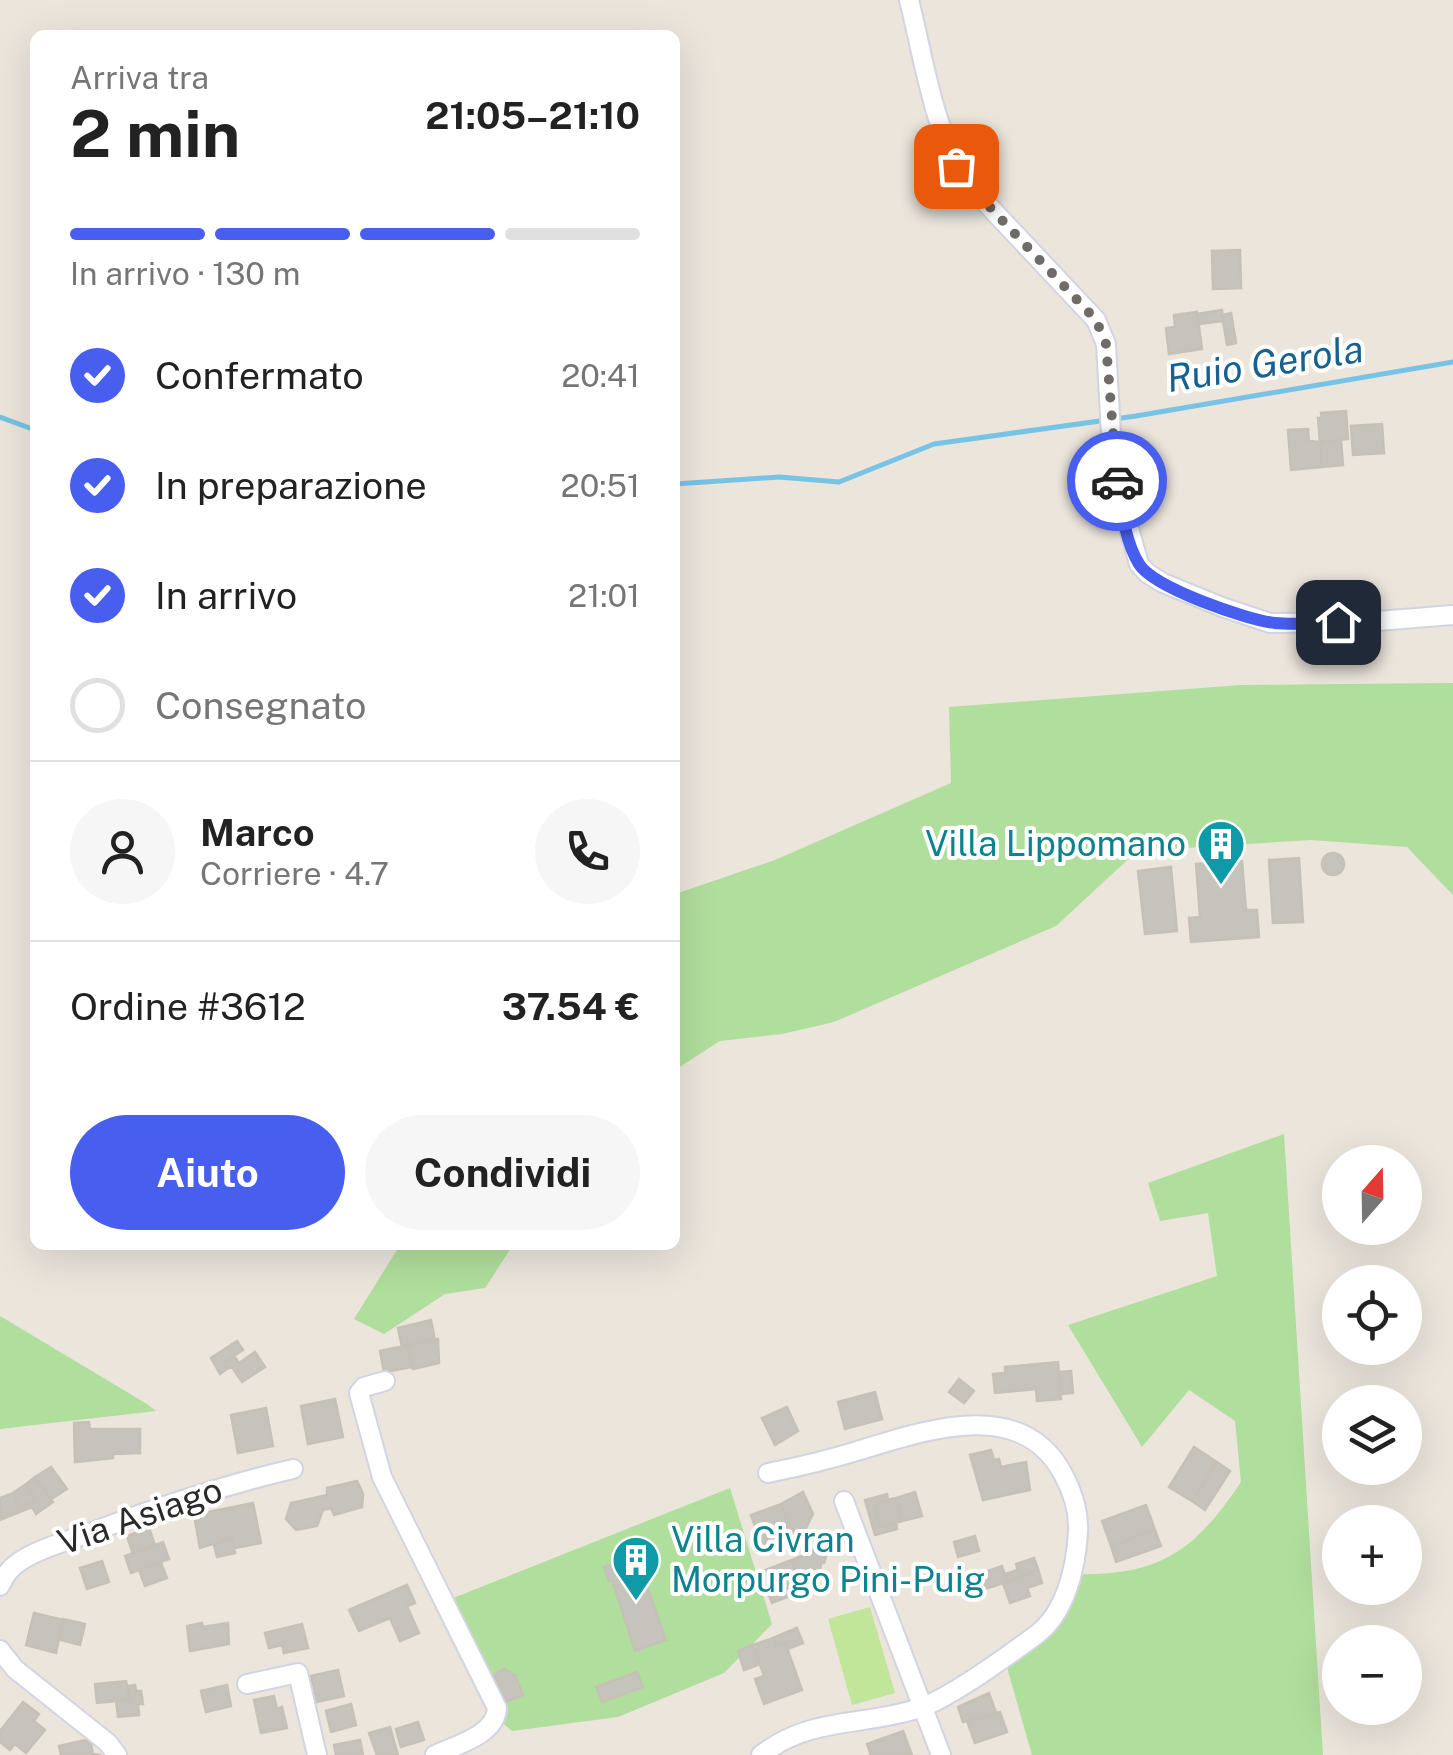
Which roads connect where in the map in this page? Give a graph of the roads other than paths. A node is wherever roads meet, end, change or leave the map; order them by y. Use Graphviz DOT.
graph roads {
  1 [pos="909,0"];
  2 [pos="1453,615"];
  3 [pos="385,1381"];
  4 [pos="293,1468"];
  5 [pos="768,1474"];
  6 [pos="844,1501"];
  7 [pos="0,1586"];
  8 [pos="0,1650"];
  9 [pos="247,1684"];
  10 [pos="922,1708"];
  11 [pos="117,1755"];
  12 [pos="317,1755"];
  13 [pos="434,1755"];
  14 [pos="761,1755"];
  15 [pos="941,1755"];
  1 -- 2 [label="street"];
  3 -- 13 [label="street"];
  4 -- 7 [label="street, Via Asiago"];
  5 -- 10 [label="street"];
  6 -- 10 [label="street"];
  8 -- 11 [label="street"];
  9 -- 12 [label="street"];
  10 -- 14 [label="street"];
  10 -- 15 [label="street"];
}
